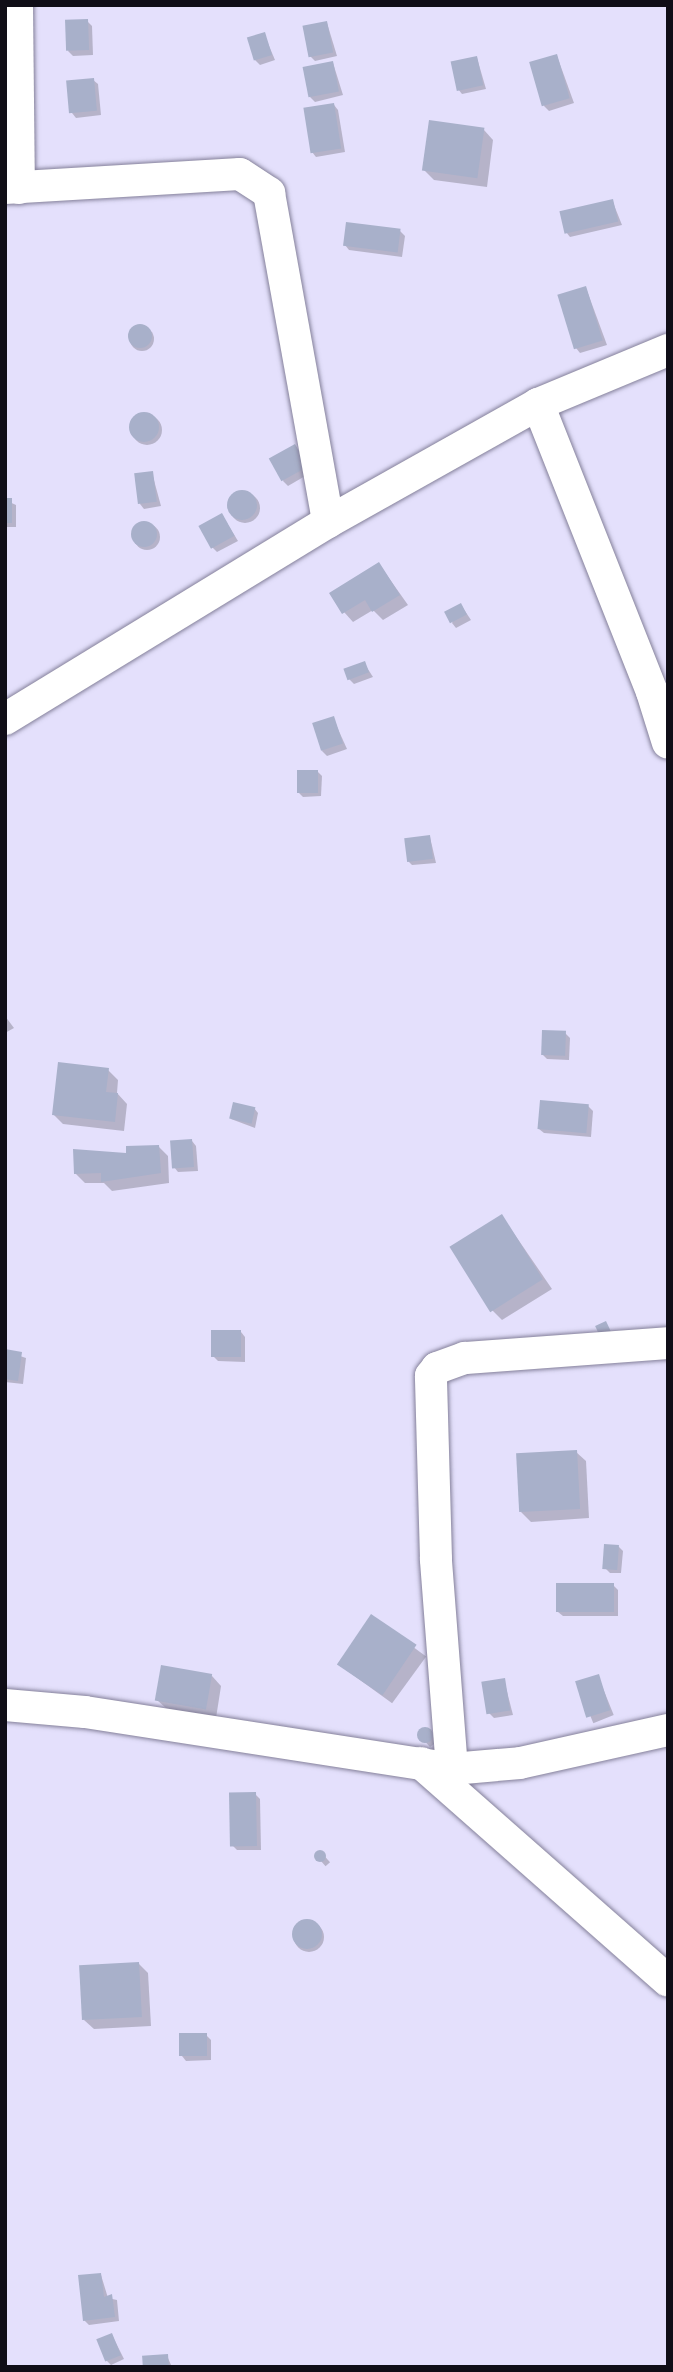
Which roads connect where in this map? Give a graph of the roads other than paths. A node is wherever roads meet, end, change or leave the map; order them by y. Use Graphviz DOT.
graph roads {
  1 [pos="17,5"];
  2 [pos="12,188"];
  3 [pos="668,350"];
  4 [pos="538,404"];
  5 [pos="328,522"];
  6 [pos="656,670"];
  7 [pos="5,719"];
  8 [pos="668,743"];
  9 [pos="668,1343"];
  10 [pos="5,1705"];
  11 [pos="668,1730"];
  12 [pos="421,1763"];
  13 [pos="452,1769"];
  14 [pos="668,1981"];
  1 -- 2 [label="street"];
  2 -- 5 [label="street"];
  3 -- 4 [label="street"];
  4 -- 5 [label="street"];
  4 -- 6 [label="street"];
  5 -- 7 [label="street"];
  6 -- 8 [label="street"];
  9 -- 13 [label="street"];
  10 -- 12 [label="street"];
  11 -- 13 [label="street"];
  12 -- 13 [label="street"];
  12 -- 14 [label="street"];
}
